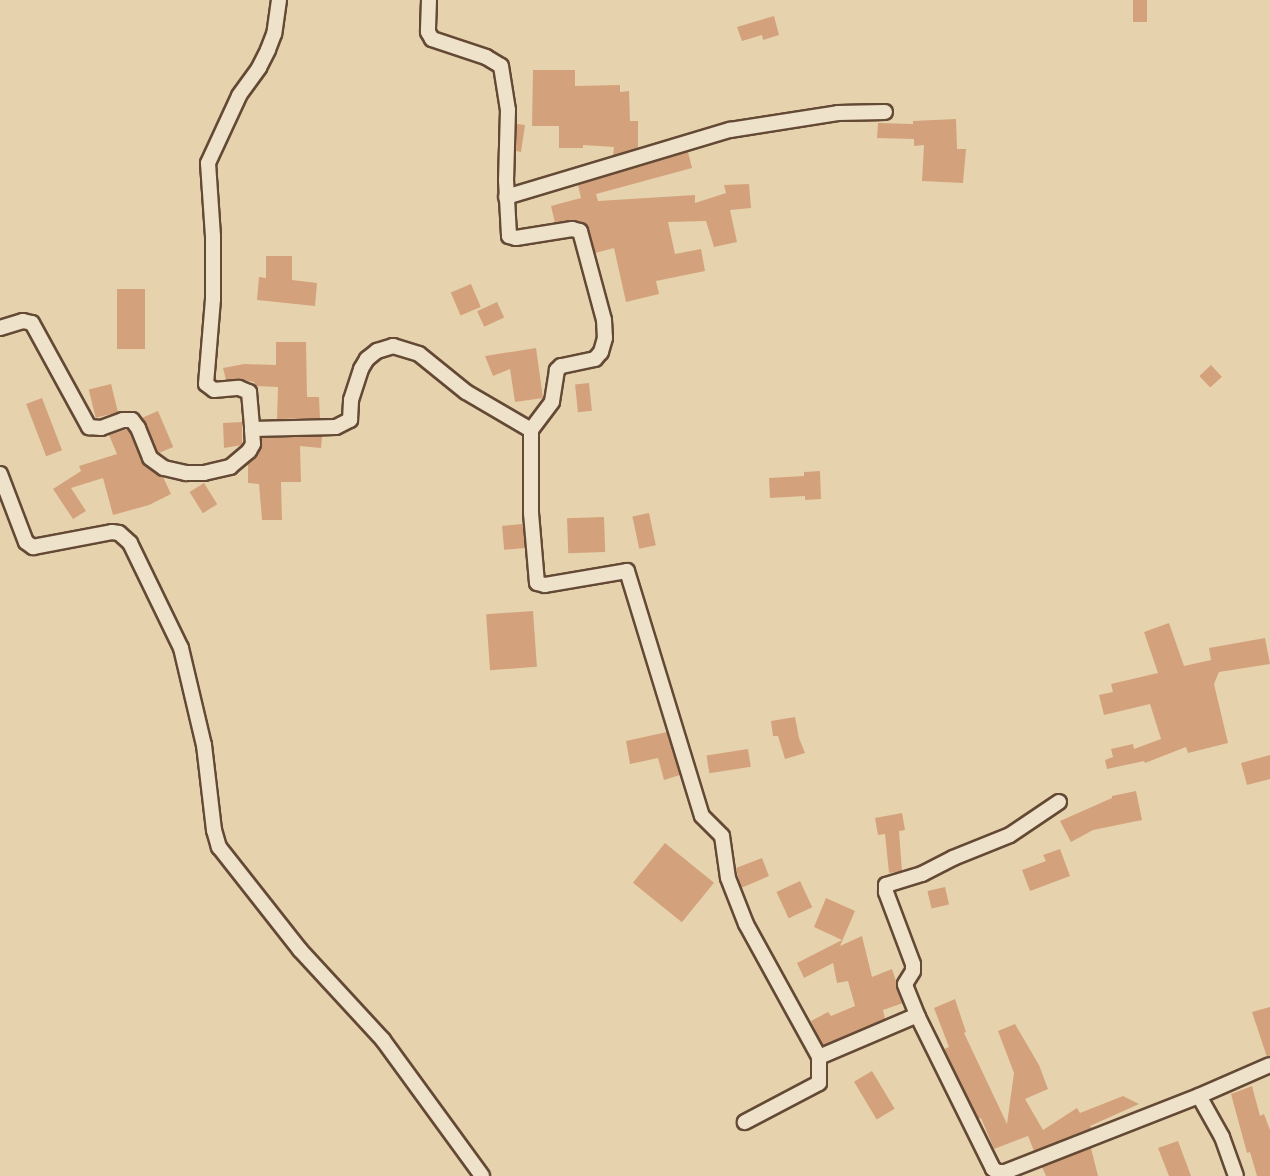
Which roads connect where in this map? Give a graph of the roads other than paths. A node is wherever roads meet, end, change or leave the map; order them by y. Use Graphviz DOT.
graph roads {
  1 [pos="279,0"];
  2 [pos="429,0"];
  3 [pos="885,112"];
  4 [pos="506,197"];
  5 [pos="0,328"];
  6 [pos="252,429"];
  7 [pos="531,430"];
  8 [pos="0,474"];
  9 [pos="1059,802"];
  10 [pos="918,1017"];
  11 [pos="819,1057"];
  12 [pos="1270,1065"];
  13 [pos="1199,1096"];
  14 [pos="745,1122"];
  15 [pos="994,1173"];
  16 [pos="482,1176"];
  17 [pos="1236,1176"];
  1 -- 6 [label="street"];
  2 -- 4 [label="street"];
  3 -- 4 [label="street"];
  4 -- 7 [label="street"];
  5 -- 6 [label="street"];
  6 -- 7 [label="street"];
  7 -- 11 [label="street"];
  8 -- 16 [label="street"];
  9 -- 10 [label="street"];
  10 -- 11 [label="street"];
  10 -- 15 [label="street"];
  11 -- 14 [label="street"];
  12 -- 13 [label="street"];
  13 -- 15 [label="street"];
  13 -- 17 [label="street"];
}
